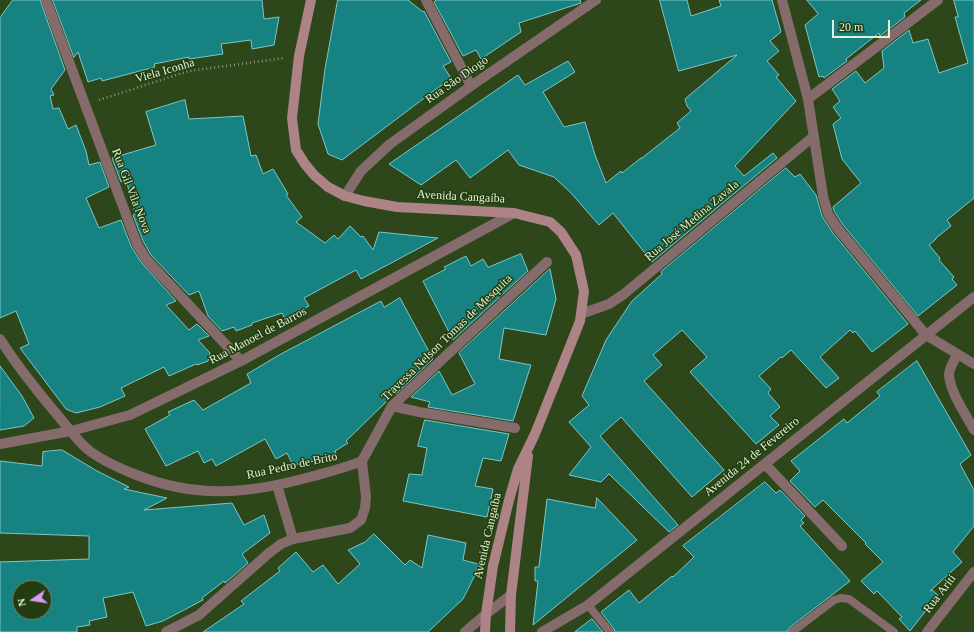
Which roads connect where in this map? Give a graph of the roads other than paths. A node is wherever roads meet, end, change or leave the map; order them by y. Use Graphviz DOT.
graph roads {
  1 [pos="46,0"];
  2 [pos="311,0"];
  3 [pos="426,0"];
  4 [pos="596,0"];
  5 [pos="782,0"];
  6 [pos="938,0"];
  7 [pos="471,86"];
  8 [pos="808,99"];
  9 [pos="814,136"];
  10 [pos="345,196"];
  11 [pos="514,213"];
  12 [pos="547,262"];
  13 [pos="974,297"];
  14 [pos="581,314"];
  15 [pos="926,335"];
  16 [pos="0,339"];
  17 [pos="957,355"];
  18 [pos="241,361"];
  19 [pos="974,364"];
  20 [pos="392,406"];
  21 [pos="515,428"];
  22 [pos="974,430"];
  23 [pos="71,431"];
  24 [pos="0,444"];
  25 [pos="529,448"];
  26 [pos="362,461"];
  27 [pos="765,464"];
  28 [pos="277,485"];
  29 [pos="293,539"];
  30 [pos="842,546"];
  31 [pos="974,572"];
  32 [pos="511,595"];
  33 [pos="588,605"];
  34 [pos="486,614"];
  35 [pos="166,632"];
  36 [pos="465,632"];
  37 [pos="485,632"];
  38 [pos="510,632"];
  39 [pos="542,632"];
  40 [pos="610,632"];
  41 [pos="792,632"];
  42 [pos="894,632"];
  43 [pos="927,632"];
  1 -- 18 [label="street, Rua Gil Vila Nova"];
  2 -- 10 [label="main road, Avenida Cangaíba"];
  3 -- 7 [label="street"];
  4 -- 7 [label="street, Rua São Diogo"];
  5 -- 8 [label="street"];
  6 -- 8 [label="street"];
  7 -- 10 [label="street, Rua São Diogo"];
  8 -- 9 [label="street"];
  9 -- 14 [label="street, Rua José Medina Zavala"];
  9 -- 15 [label="street"];
  10 -- 11 [label="main road, Avenida Cangaíba"];
  11 -- 14 [label="main road, Avenida Cangaíba"];
  11 -- 18 [label="street, Rua Manoel de Barros"];
  12 -- 20 [label="street, Travessa Nelson Tomas de Mesquita"];
  13 -- 15 [label="street, Avenida 24 de Fevereiro"];
  14 -- 25 [label="main road, Avenida Cangaíba"];
  15 -- 17 [label="street"];
  15 -- 27 [label="street, Avenida 24 de Fevereiro"];
  16 -- 23 [label="street, Rua Pedro de Brito"];
  17 -- 19 [label="street"];
  17 -- 22 [label="street"];
  18 -- 23 [label="street, Rua Manoel de Barros"];
  20 -- 21 [label="street"];
  20 -- 26 [label="street, Travessa Nelson Tomas de Mesquita"];
  23 -- 24 [label="street, Rua Manoel de Barros"];
  23 -- 28 [label="street, Rua Pedro de Brito"];
  25 -- 32 [label="main road, Avenida Cangaíba"];
  25 -- 34 [label="main road, Avenida Cangaíba"];
  26 -- 28 [label="street, Rua Pedro de Brito"];
  26 -- 29 [label="street"];
  27 -- 30 [label="street"];
  27 -- 33 [label="street, Avenida 24 de Fevereiro"];
  28 -- 29 [label="street"];
  29 -- 35 [label="street"];
  31 -- 43 [label="street, Rua Ariti"];
  32 -- 34 [label="street"];
  32 -- 38 [label="main road, Avenida Cangaíba"];
  33 -- 39 [label="street, Avenida 24 de Fevereiro"];
  33 -- 40 [label="lane"];
  34 -- 36 [label="street"];
  34 -- 37 [label="main road, Avenida Cangaíba"];
  41 -- 42 [label="lane"];
}
